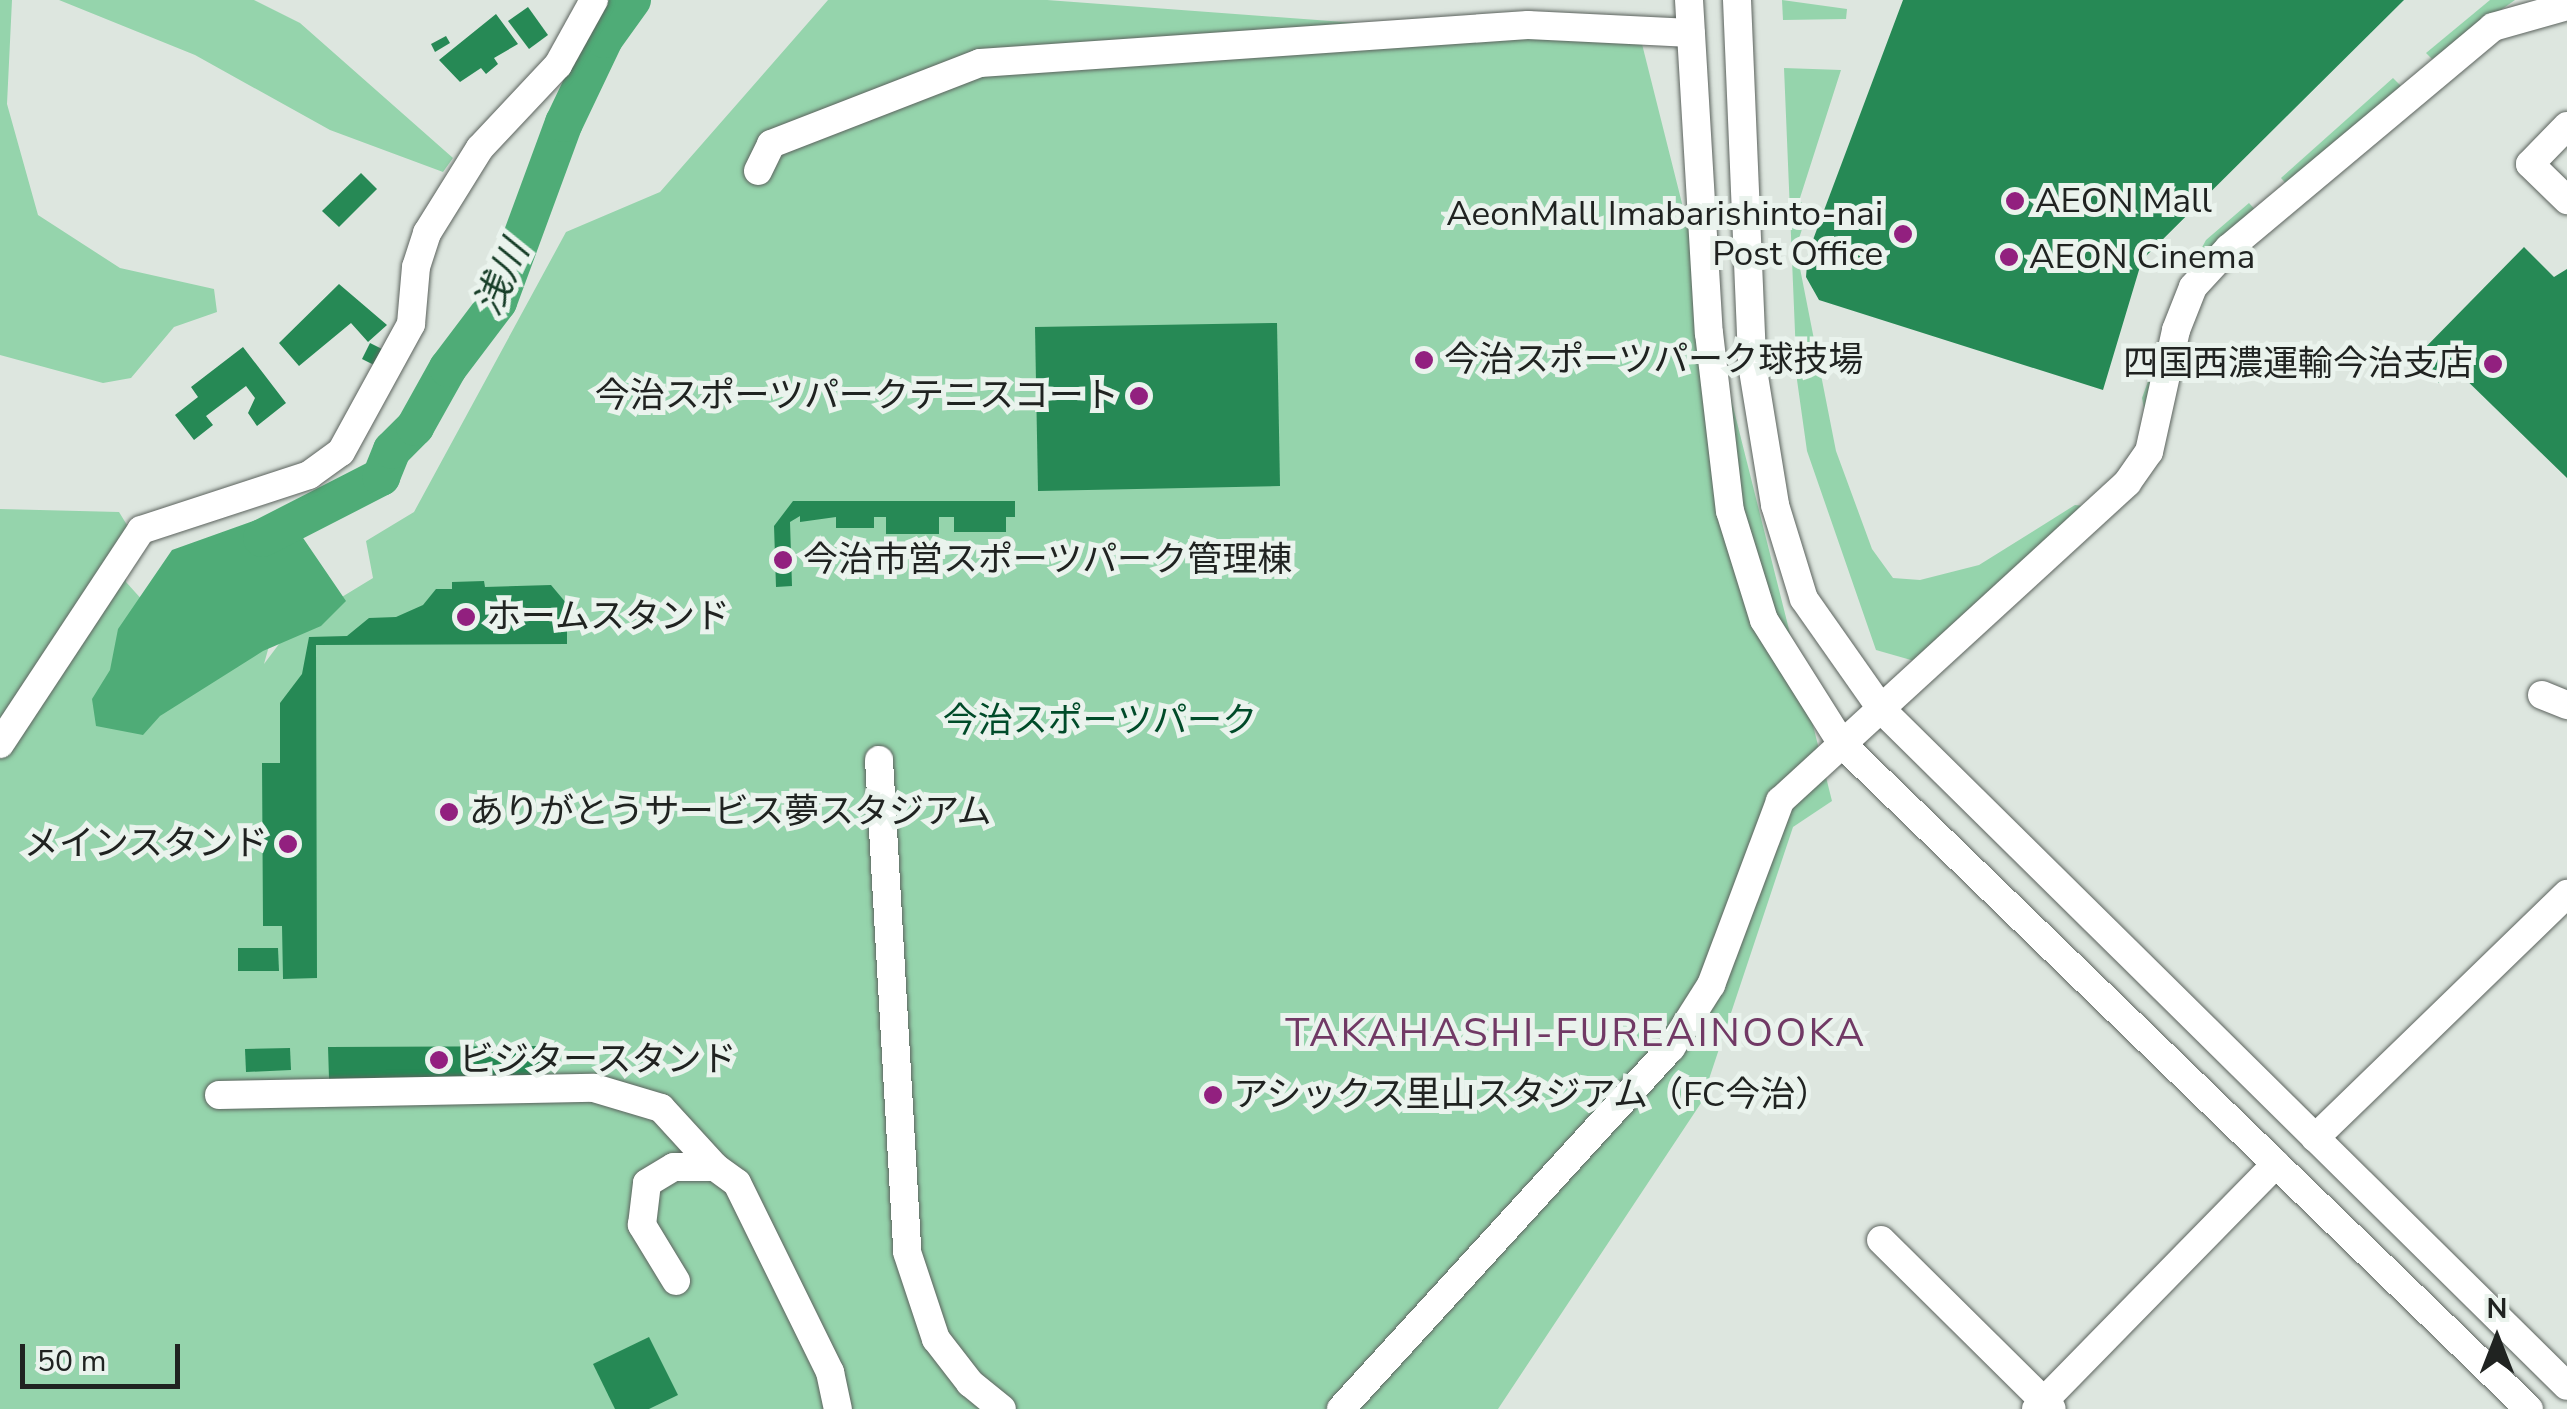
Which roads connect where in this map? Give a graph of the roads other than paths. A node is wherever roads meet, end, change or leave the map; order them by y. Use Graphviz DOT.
graph roads {
  1 [pos="594,0"];
  2 [pos="1690,0"];
  3 [pos="1737,0"];
  4 [pos="2567,6"];
  5 [pos="1692,33"];
  6 [pos="2567,126"];
  7 [pos="758,171"];
  8 [pos="2567,200"];
  9 [pos="1882,710"];
  10 [pos="0,744"];
  11 [pos="1842,744"];
  12 [pos="879,760"];
  13 [pos="2567,894"];
  14 [pos="219,1095"];
  15 [pos="2315,1138"];
  16 [pos="2276,1164"];
  17 [pos="715,1167"];
  18 [pos="1881,1240"];
  19 [pos="676,1280"];
  20 [pos="2567,1386"];
  21 [pos="2044,1406"];
  22 [pos="838,1409"];
  23 [pos="1002,1409"];
  24 [pos="1341,1409"];
  25 [pos="2529,1409"];
  1 -- 10 [label="street"];
  2 -- 5 [label="street"];
  3 -- 9 [label="street"];
  4 -- 9 [label="street"];
  5 -- 7 [label="street"];
  5 -- 11 [label="street"];
  6 -- 8 [label="street"];
  9 -- 11 [label="street"];
  9 -- 15 [label="street"];
  11 -- 16 [label="street"];
  11 -- 24 [label="street"];
  12 -- 23 [label="street"];
  13 -- 15 [label="street"];
  14 -- 17 [label="street"];
  15 -- 20 [label="street"];
  16 -- 21 [label="street"];
  16 -- 25 [label="street"];
  17 -- 19 [label="street"];
  17 -- 22 [label="street"];
  18 -- 21 [label="street"];
}
